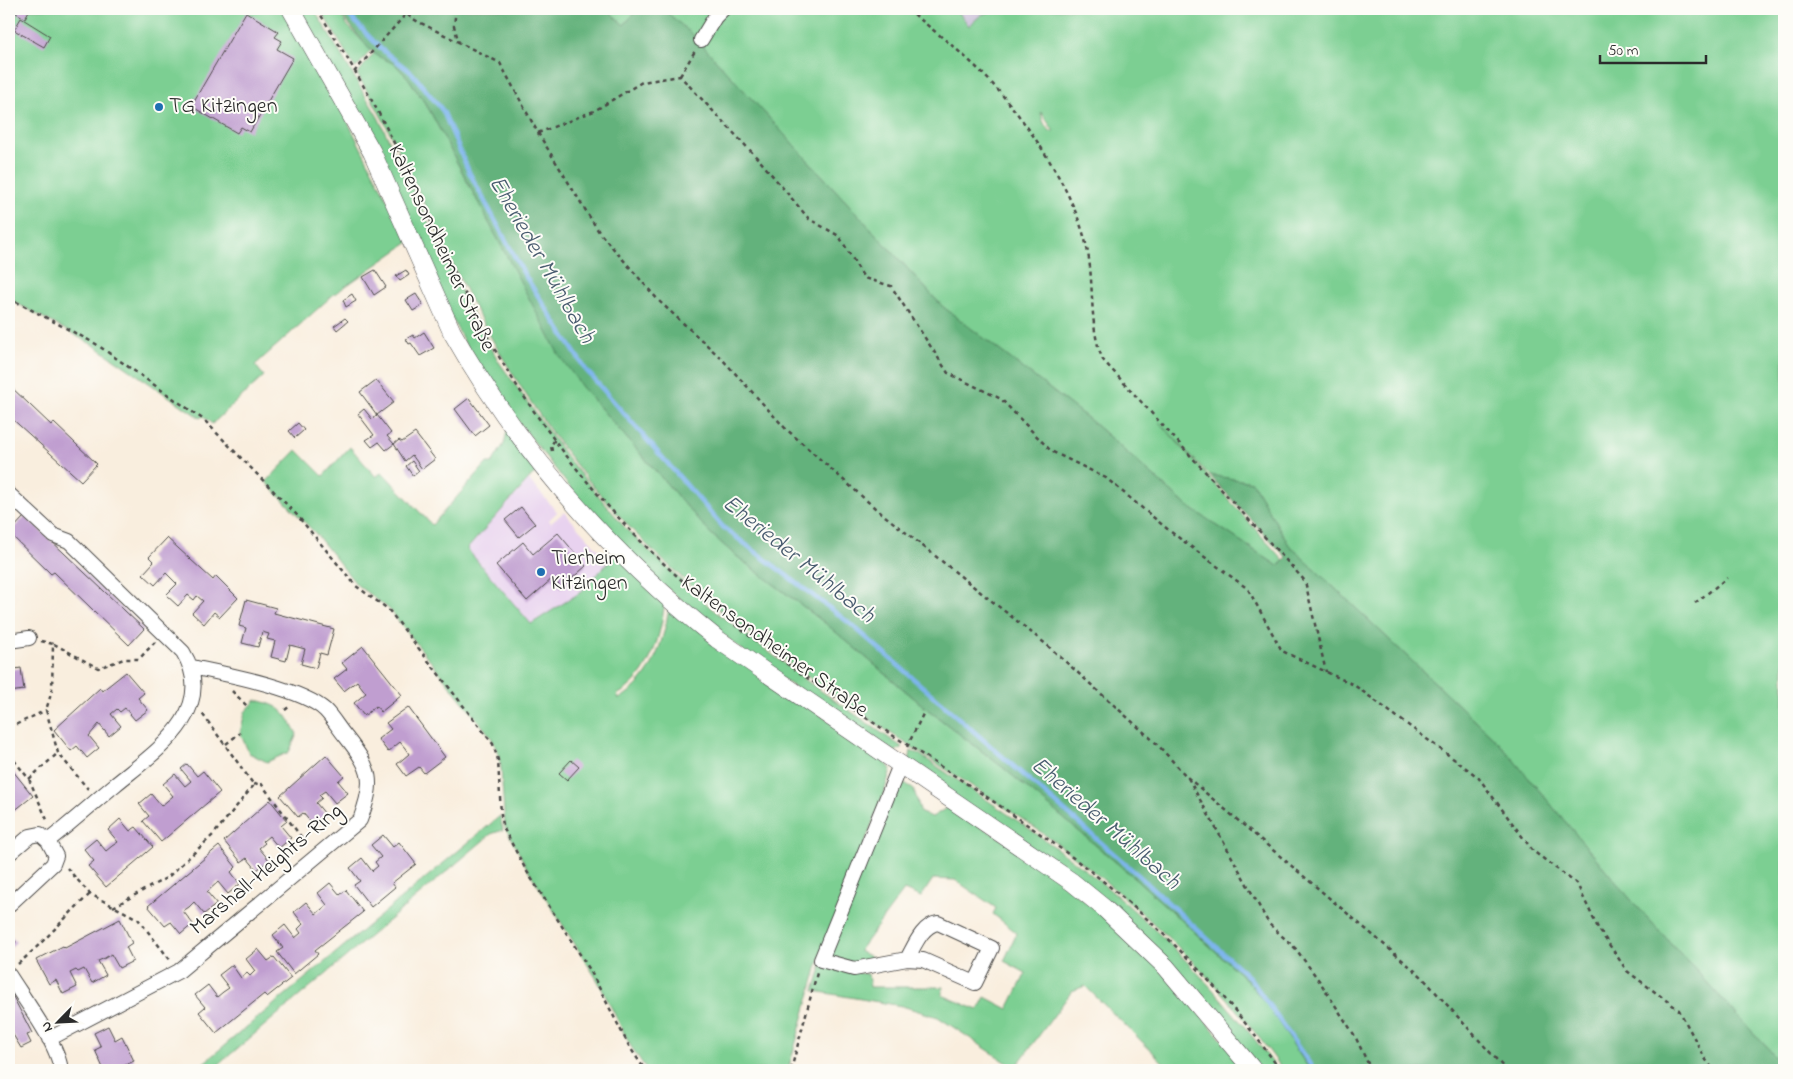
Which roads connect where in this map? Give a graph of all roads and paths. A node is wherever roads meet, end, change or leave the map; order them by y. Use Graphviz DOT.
graph roads {
  1 [pos="291,9"];
  2 [pos="317,9"];
  3 [pos="402,9"];
  4 [pos="456,9"];
  5 [pos="723,9"];
  6 [pos="908,9"];
  7 [pos="406,14"];
  8 [pos="701,40"];
  9 [pos="460,43"];
  10 [pos="354,72"];
  11 [pos="680,76"];
  12 [pos="538,133"];
  13 [pos="9,298"];
  14 [pos="9,494"];
  15 [pos="1728,578"];
  16 [pos="1695,603"];
  17 [pos="162,633"];
  18 [pos="29,638"];
  19 [pos="9,641"];
  20 [pos="54,644"];
  21 [pos="192,667"];
  22 [pos="1326,672"];
  23 [pos="224,688"];
  24 [pos="191,699"];
  25 [pos="249,708"];
  26 [pos="46,710"];
  27 [pos="923,714"];
  28 [pos="9,728"];
  29 [pos="240,733"];
  30 [pos="226,744"];
  31 [pos="907,746"];
  32 [pos="58,753"];
  33 [pos="9,754"];
  34 [pos="900,765"];
  35 [pos="1187,777"];
  36 [pos="29,779"];
  37 [pos="254,785"];
  38 [pos="97,800"];
  39 [pos="51,839"];
  40 [pos="9,854"];
  41 [pos="316,856"];
  42 [pos="62,862"];
  43 [pos="90,894"];
  44 [pos="9,905"];
  45 [pos="113,906"];
  46 [pos="821,960"];
  47 [pos="907,960"];
  48 [pos="12,970"];
  49 [pos="179,972"];
  50 [pos="49,1039"];
  51 [pos="62,1070"];
  52 [pos="646,1070"];
  53 [pos="791,1070"];
  54 [pos="1253,1070"];
  55 [pos="1280,1070"];
  56 [pos="1371,1070"];
  57 [pos="1506,1070"];
  58 [pos="1714,1070"];
  1 -- 34 [label="main road, Kaltensondheimer Straße"];
  2 -- 10 [label="path"];
  3 -- 7 [label="path"];
  4 -- 9 [label="path"];
  5 -- 8 [label="street"];
  6 -- 22 [label="path"];
  7 -- 9 [label="path"];
  7 -- 10 [label="path"];
  8 -- 11 [label="path"];
  9 -- 12 [label="path"];
  10 -- 31 [label="path"];
  11 -- 12 [label="path"];
  11 -- 22 [label="path"];
  12 -- 35 [label="path"];
  13 -- 52 [label="path"];
  14 -- 17 [label="street"];
  15 -- 16 [label="path"];
  17 -- 20 [label="path"];
  17 -- 21 [label="street"];
  18 -- 19 [label="street"];
  18 -- 20 [label="path"];
  20 -- 26 [label="path"];
  21 -- 24 [label="street"];
  21 -- 41 [label="street, Marshall-Heights-Ring"];
  22 -- 58 [label="path"];
  23 -- 25 [label="path"];
  24 -- 30 [label="path"];
  24 -- 38 [label="street"];
  26 -- 28 [label="path"];
  26 -- 32 [label="path"];
  27 -- 31 [label="path"];
  29 -- 30 [label="path"];
  30 -- 37 [label="path"];
  31 -- 34 [label="path"];
  31 -- 55 [label="path"];
  32 -- 36 [label="path"];
  32 -- 38 [label="path"];
  33 -- 36 [label="path"];
  34 -- 46 [label="street"];
  34 -- 54 [label="main road, Kaltensondheimer Straße"];
  35 -- 56 [label="path"];
  35 -- 57 [label="path"];
  36 -- 39 [label="path"];
  37 -- 41 [label="path"];
  37 -- 45 [label="path"];
  38 -- 39 [label="street"];
  39 -- 40 [label="street"];
  39 -- 44 [label="street"];
  41 -- 49 [label="street, Marshall-Heights-Ring"];
  42 -- 43 [label="path"];
  43 -- 45 [label="path"];
  43 -- 48 [label="path"];
  45 -- 49 [label="path"];
  46 -- 47 [label="street"];
  46 -- 53 [label="path"];
  47 -- 47 [label="street"];
  48 -- 50 [label="street"];
  49 -- 50 [label="street, Marshall-Heights-Ring"];
  50 -- 51 [label="street"];
}
